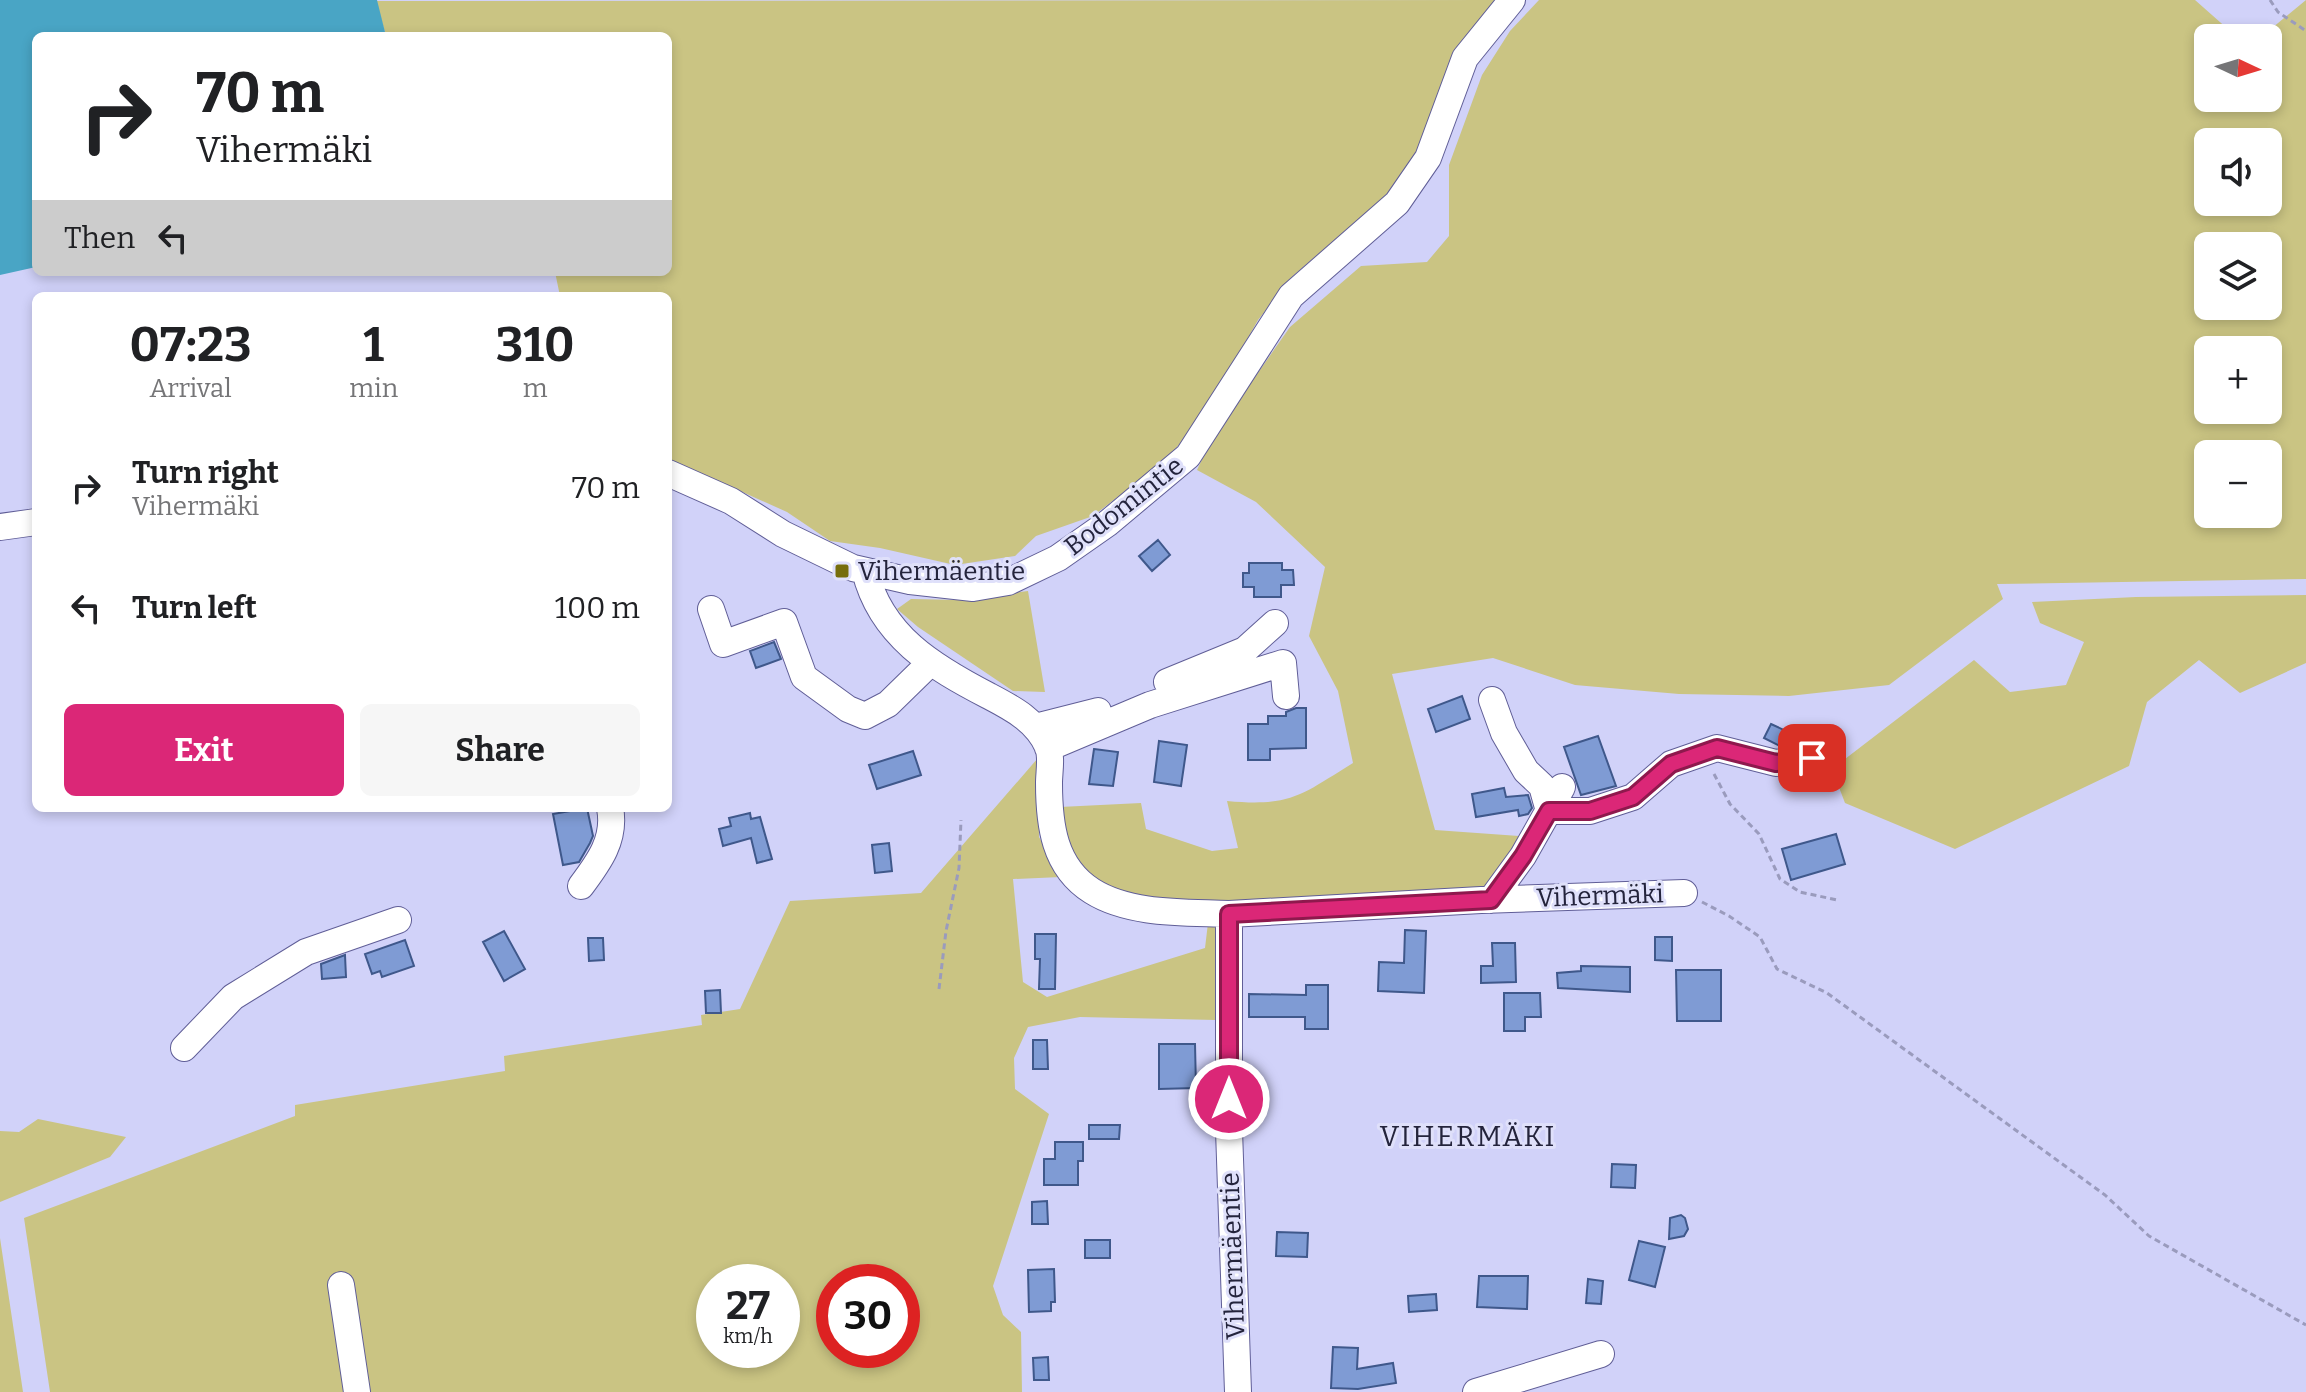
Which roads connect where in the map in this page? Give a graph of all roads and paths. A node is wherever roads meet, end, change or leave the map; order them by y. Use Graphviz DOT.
graph roads {
  1 [pos="1512,0"];
  2 [pos="2270,0"];
  3 [pos="2306,31"];
  4 [pos="672,475"];
  5 [pos="32,523"];
  6 [pos="0,527"];
  7 [pos="865,571"];
  8 [pos="711,609"];
  9 [pos="1275,623"];
  10 [pos="930,663"];
  11 [pos="1286,696"];
  12 [pos="1492,700"];
  13 [pos="1041,738"];
  14 [pos="1702,753"];
  15 [pos="1812,758"];
  16 [pos="1562,787"];
  17 [pos="1549,811"];
  18 [pos="611,812"];
  19 [pos="961,820"];
  20 [pos="581,886"];
  21 [pos="1684,893"];
  22 [pos="1491,900"];
  23 [pos="1837,900"];
  24 [pos="1229,914"];
  25 [pos="398,920"];
  26 [pos="939,989"];
  27 [pos="184,1048"];
  28 [pos="341,1285"];
  29 [pos="2306,1325"];
  30 [pos="1601,1354"];
  31 [pos="357,1392"];
  32 [pos="1238,1392"];
  33 [pos="1476,1392"];
  1 -- 7 [label="street, Bodomintie"];
  2 -- 3 [label="path"];
  4 -- 7 [label="street, Bodomintie"];
  5 -- 6 [label="street"];
  7 -- 10 [label="street"];
  8 -- 10 [label="street"];
  9 -- 13 [label="street"];
  10 -- 13 [label="street"];
  11 -- 13 [label="street"];
  12 -- 17 [label="street"];
  13 -- 24 [label="street"];
  14 -- 15 [label="street"];
  14 -- 17 [label="street"];
  14 -- 23 [label="path"];
  16 -- 17 [label="street"];
  17 -- 22 [label="street"];
  18 -- 20 [label="street"];
  19 -- 26 [label="path"];
  21 -- 22 [label="street, Vihermäki"];
  21 -- 29 [label="path"];
  22 -- 24 [label="street, Vihermäki"];
  24 -- 32 [label="street, Vihermäentie"];
  25 -- 27 [label="street"];
  28 -- 31 [label="street"];
  30 -- 33 [label="street"];
}
